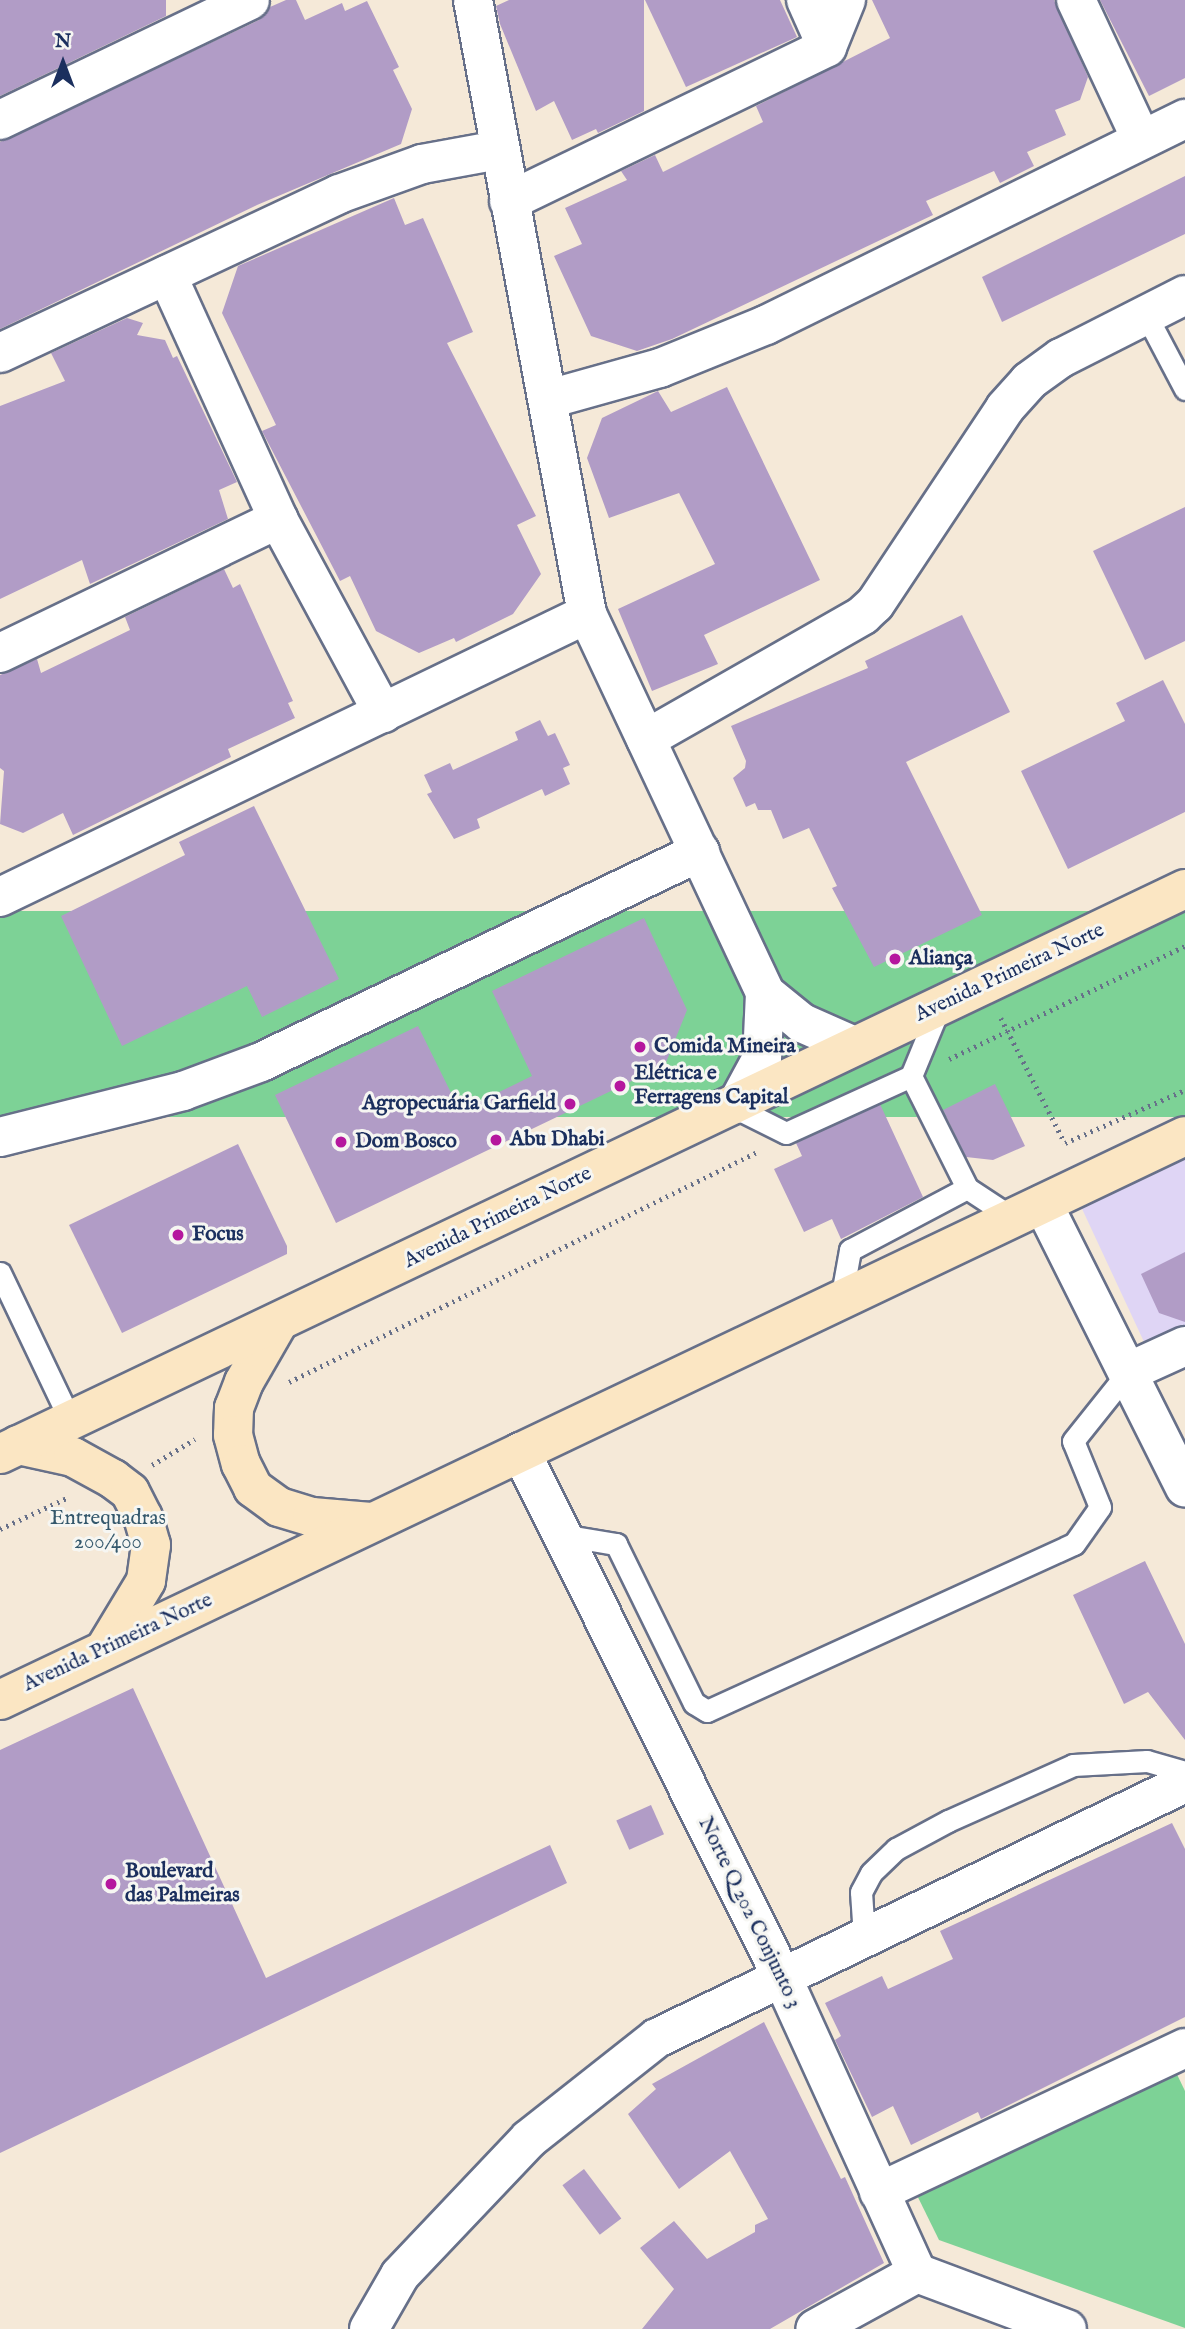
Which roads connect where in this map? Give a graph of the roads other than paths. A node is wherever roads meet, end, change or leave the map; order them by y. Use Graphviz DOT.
graph roads {
  1 [pos="473,0"];
  2 [pos="806,0"];
  3 [pos="846,0"];
  4 [pos="1076,0"];
  5 [pos="242,2"];
  6 [pos="827,47"];
  7 [pos="1185,119"];
  8 [pos="0,120"];
  9 [pos="1141,139"];
  10 [pos="499,150"];
  11 [pos="509,201"];
  12 [pos="167,275"];
  13 [pos="1185,295"];
  14 [pos="1145,313"];
  15 [pos="0,354"];
  16 [pos="1185,389"];
  17 [pos="549,399"];
  18 [pos="278,519"];
  19 [pos="587,614"];
  20 [pos="0,653"];
  21 [pos="383,713"];
  22 [pos="646,739"];
  23 [pos="700,852"];
  24 [pos="1185,889"];
  25 [pos="0,897"];
  26 [pos="765,993"];
  27 [pos="940,1007"];
  28 [pos="852,1045"];
  29 [pos="911,1077"];
  30 [pos="734,1105"];
  31 [pos="0,1137"];
  32 [pos="1177,1147"];
  33 [pos="967,1188"];
  34 [pos="1029,1212"];
  35 [pos="0,1273"];
  36 [pos="841,1300"];
  37 [pos="278,1323"];
  38 [pos="1185,1346"];
  39 [pos="1128,1372"];
  40 [pos="69,1420"];
  41 [pos="9,1449"];
  42 [pos="521,1452"];
  43 [pos="1185,1487"];
  44 [pos="375,1522"];
  45 [pos="562,1535"];
  46 [pos="105,1649"];
  47 [pos="0,1700"];
  48 [pos="1185,1772"];
  49 [pos="1185,1783"];
  50 [pos="864,1936"];
  51 [pos="782,1977"];
  52 [pos="1180,2063"];
  53 [pos="879,2192"];
  54 [pos="917,2273"];
  55 [pos="369,2329"];
  56 [pos="815,2329"];
  57 [pos="1067,2329"];
  1 -- 10 [label="street"];
  2 -- 6 [label="street"];
  3 -- 6 [label="street"];
  4 -- 9 [label="street"];
  5 -- 8 [label="street"];
  6 -- 11 [label="street"];
  7 -- 9 [label="street"];
  9 -- 17 [label="street"];
  10 -- 11 [label="street"];
  10 -- 12 [label="street"];
  11 -- 17 [label="street"];
  12 -- 15 [label="street"];
  12 -- 18 [label="street"];
  13 -- 14 [label="street"];
  14 -- 16 [label="lane"];
  14 -- 22 [label="street"];
  17 -- 19 [label="street"];
  18 -- 20 [label="street"];
  18 -- 21 [label="street"];
  19 -- 21 [label="street"];
  19 -- 22 [label="street"];
  21 -- 25 [label="street"];
  22 -- 23 [label="street"];
  23 -- 26 [label="street"];
  23 -- 31 [label="street"];
  24 -- 27 [label="main road, Avenida Primeira Norte"];
  26 -- 28 [label="street"];
  26 -- 30 [label="street"];
  27 -- 28 [label="main road, Avenida Primeira Norte"];
  27 -- 29 [label="lane"];
  28 -- 30 [label="main road, Avenida Primeira Norte"];
  29 -- 30 [label="lane"];
  29 -- 33 [label="lane"];
  30 -- 37 [label="main road, Avenida Primeira Norte"];
  32 -- 34 [label="main road, Avenida Primeira Norte"];
  33 -- 34 [label="lane"];
  33 -- 36 [label="lane"];
  34 -- 36 [label="main road, Avenida Primeira Norte"];
  34 -- 39 [label="street"];
  35 -- 40 [label="lane"];
  36 -- 42 [label="main road, Avenida Primeira Norte"];
  37 -- 40 [label="main road, Avenida Primeira Norte"];
  37 -- 44 [label="main road"];
  38 -- 39 [label="street"];
  39 -- 43 [label="street"];
  39 -- 45 [label="lane"];
  40 -- 41 [label="main road, Avenida Primeira Norte"];
  41 -- 46 [label="main road"];
  42 -- 44 [label="main road, Avenida Primeira Norte"];
  42 -- 45 [label="street, Norte Q 202 Conjunto 3"];
  44 -- 46 [label="main road, Avenida Primeira Norte"];
  45 -- 51 [label="street, Norte Q 202 Conjunto 3"];
  46 -- 47 [label="main road, Avenida Primeira Norte"];
  48 -- 50 [label="lane"];
  49 -- 50 [label="street"];
  50 -- 51 [label="street"];
  51 -- 53 [label="street, Norte Q 202 Conjunto 3"];
  51 -- 55 [label="street"];
  52 -- 53 [label="street"];
  53 -- 54 [label="street, Norte Q 202 Conjunto 3"];
  54 -- 56 [label="street"];
  54 -- 57 [label="street"];
}
